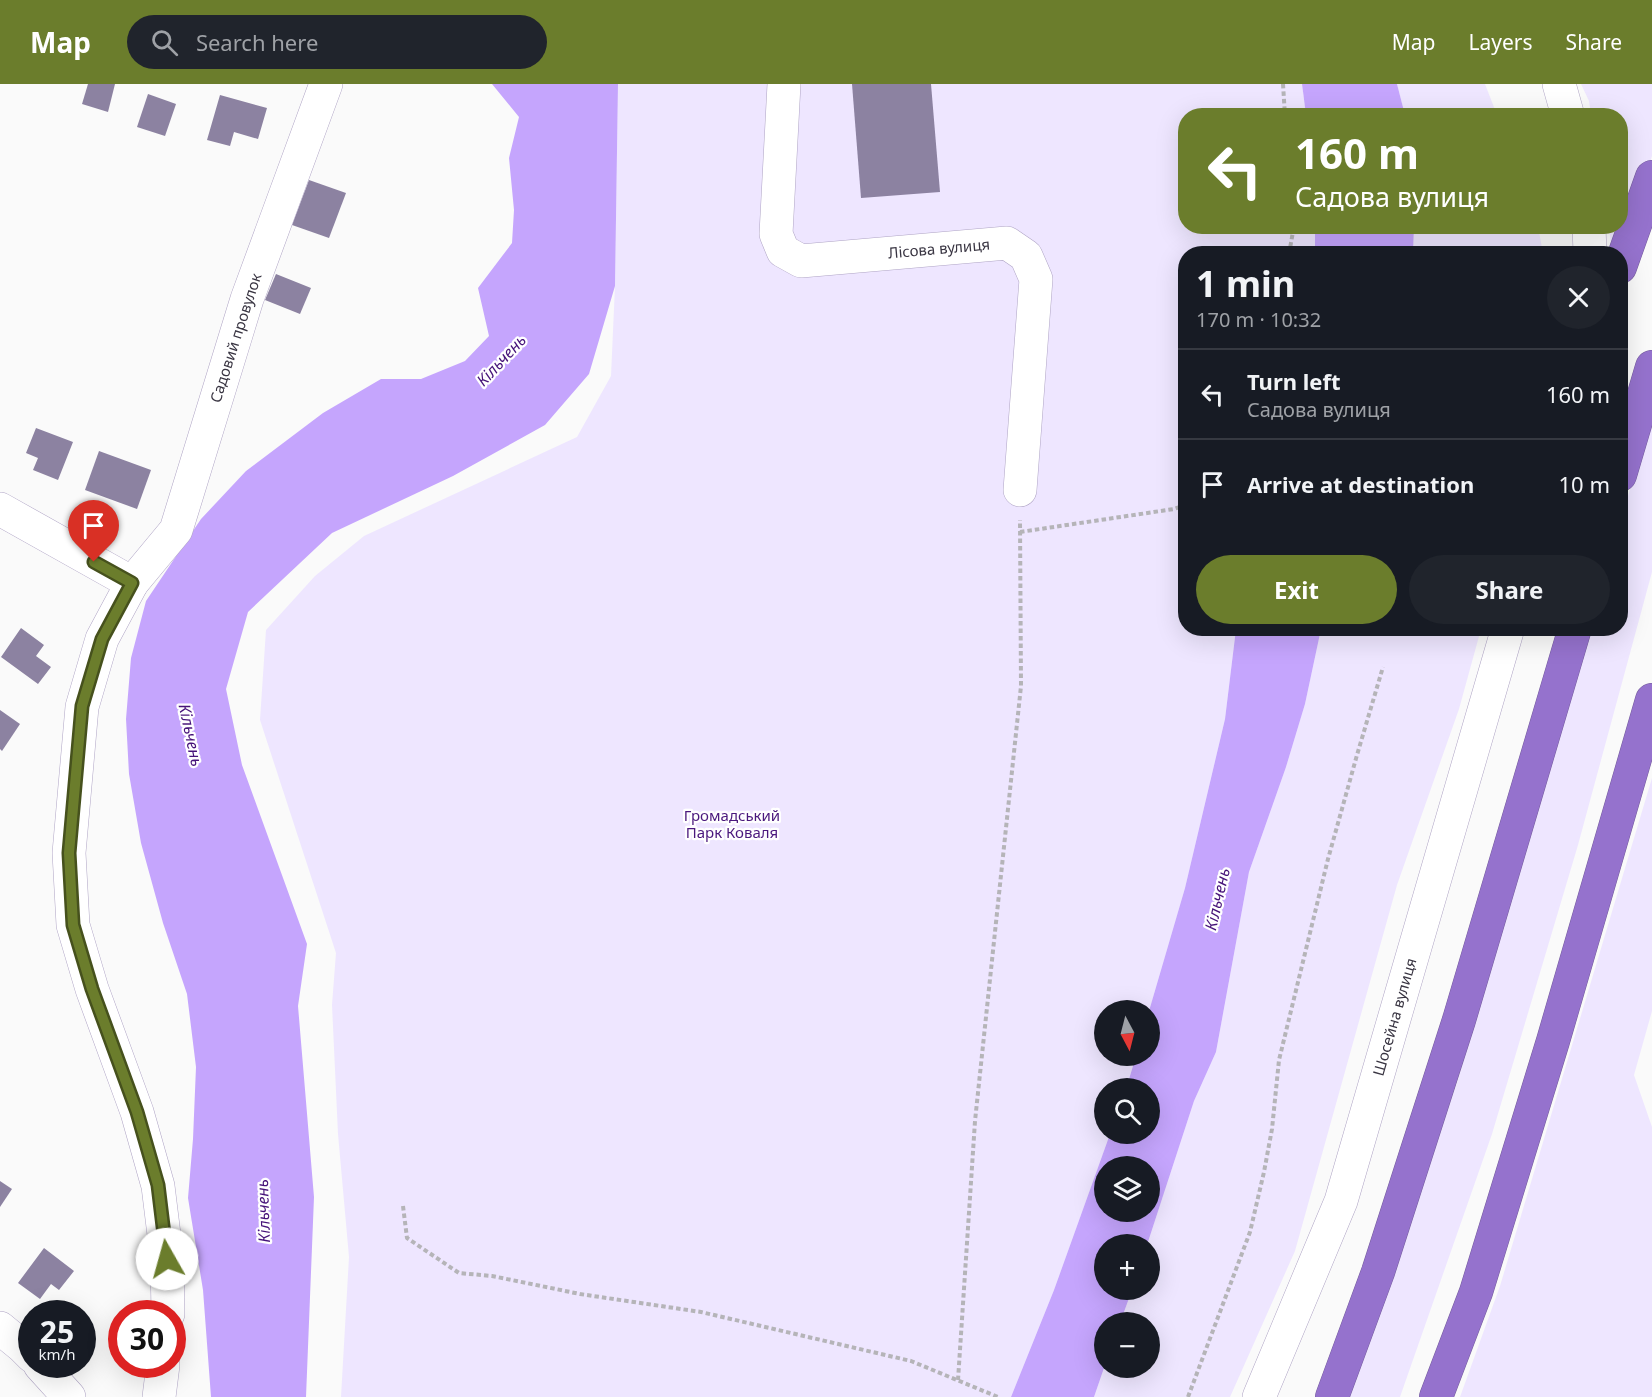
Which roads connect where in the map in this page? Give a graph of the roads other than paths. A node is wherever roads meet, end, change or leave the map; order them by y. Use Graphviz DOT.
graph roads {
  1 [pos="326,84"];
  2 [pos="784,84"];
  3 [pos="1559,84"];
  4 [pos="1566,108"];
  5 [pos="1652,177"];
  6 [pos="1627,246"];
  7 [pos="1652,367"];
  8 [pos="1628,448"];
  9 [pos="1020,490"];
  10 [pos="0,509"];
  11 [pos="132,583"];
  12 [pos="1506,636"];
  13 [pos="1573,636"];
  14 [pos="1652,700"];
  15 [pos="168,1300"];
  16 [pos="0,1328"];
  17 [pos="18,1343"];
  18 [pos="52,1378"];
  19 [pos="161,1378"];
  20 [pos="69,1397"];
  21 [pos="159,1397"];
  22 [pos="1259,1397"];
  23 [pos="1332,1397"];
  24 [pos="1436,1397"];
  1 -- 11 [label="street, Садовий провулок"];
  2 -- 9 [label="street, Лісова вулиця"];
  3 -- 4 [label="street"];
  5 -- 6 [label="highway"];
  7 -- 8 [label="highway"];
  10 -- 11 [label="street"];
  11 -- 15 [label="street, Садовий провулок"];
  12 -- 22 [label="street, Шосейна вулиця"];
  13 -- 23 [label="highway"];
  14 -- 24 [label="highway"];
  16 -- 17 [label="street"];
  18 -- 20 [label="street"];
  19 -- 21 [label="street"];
}
